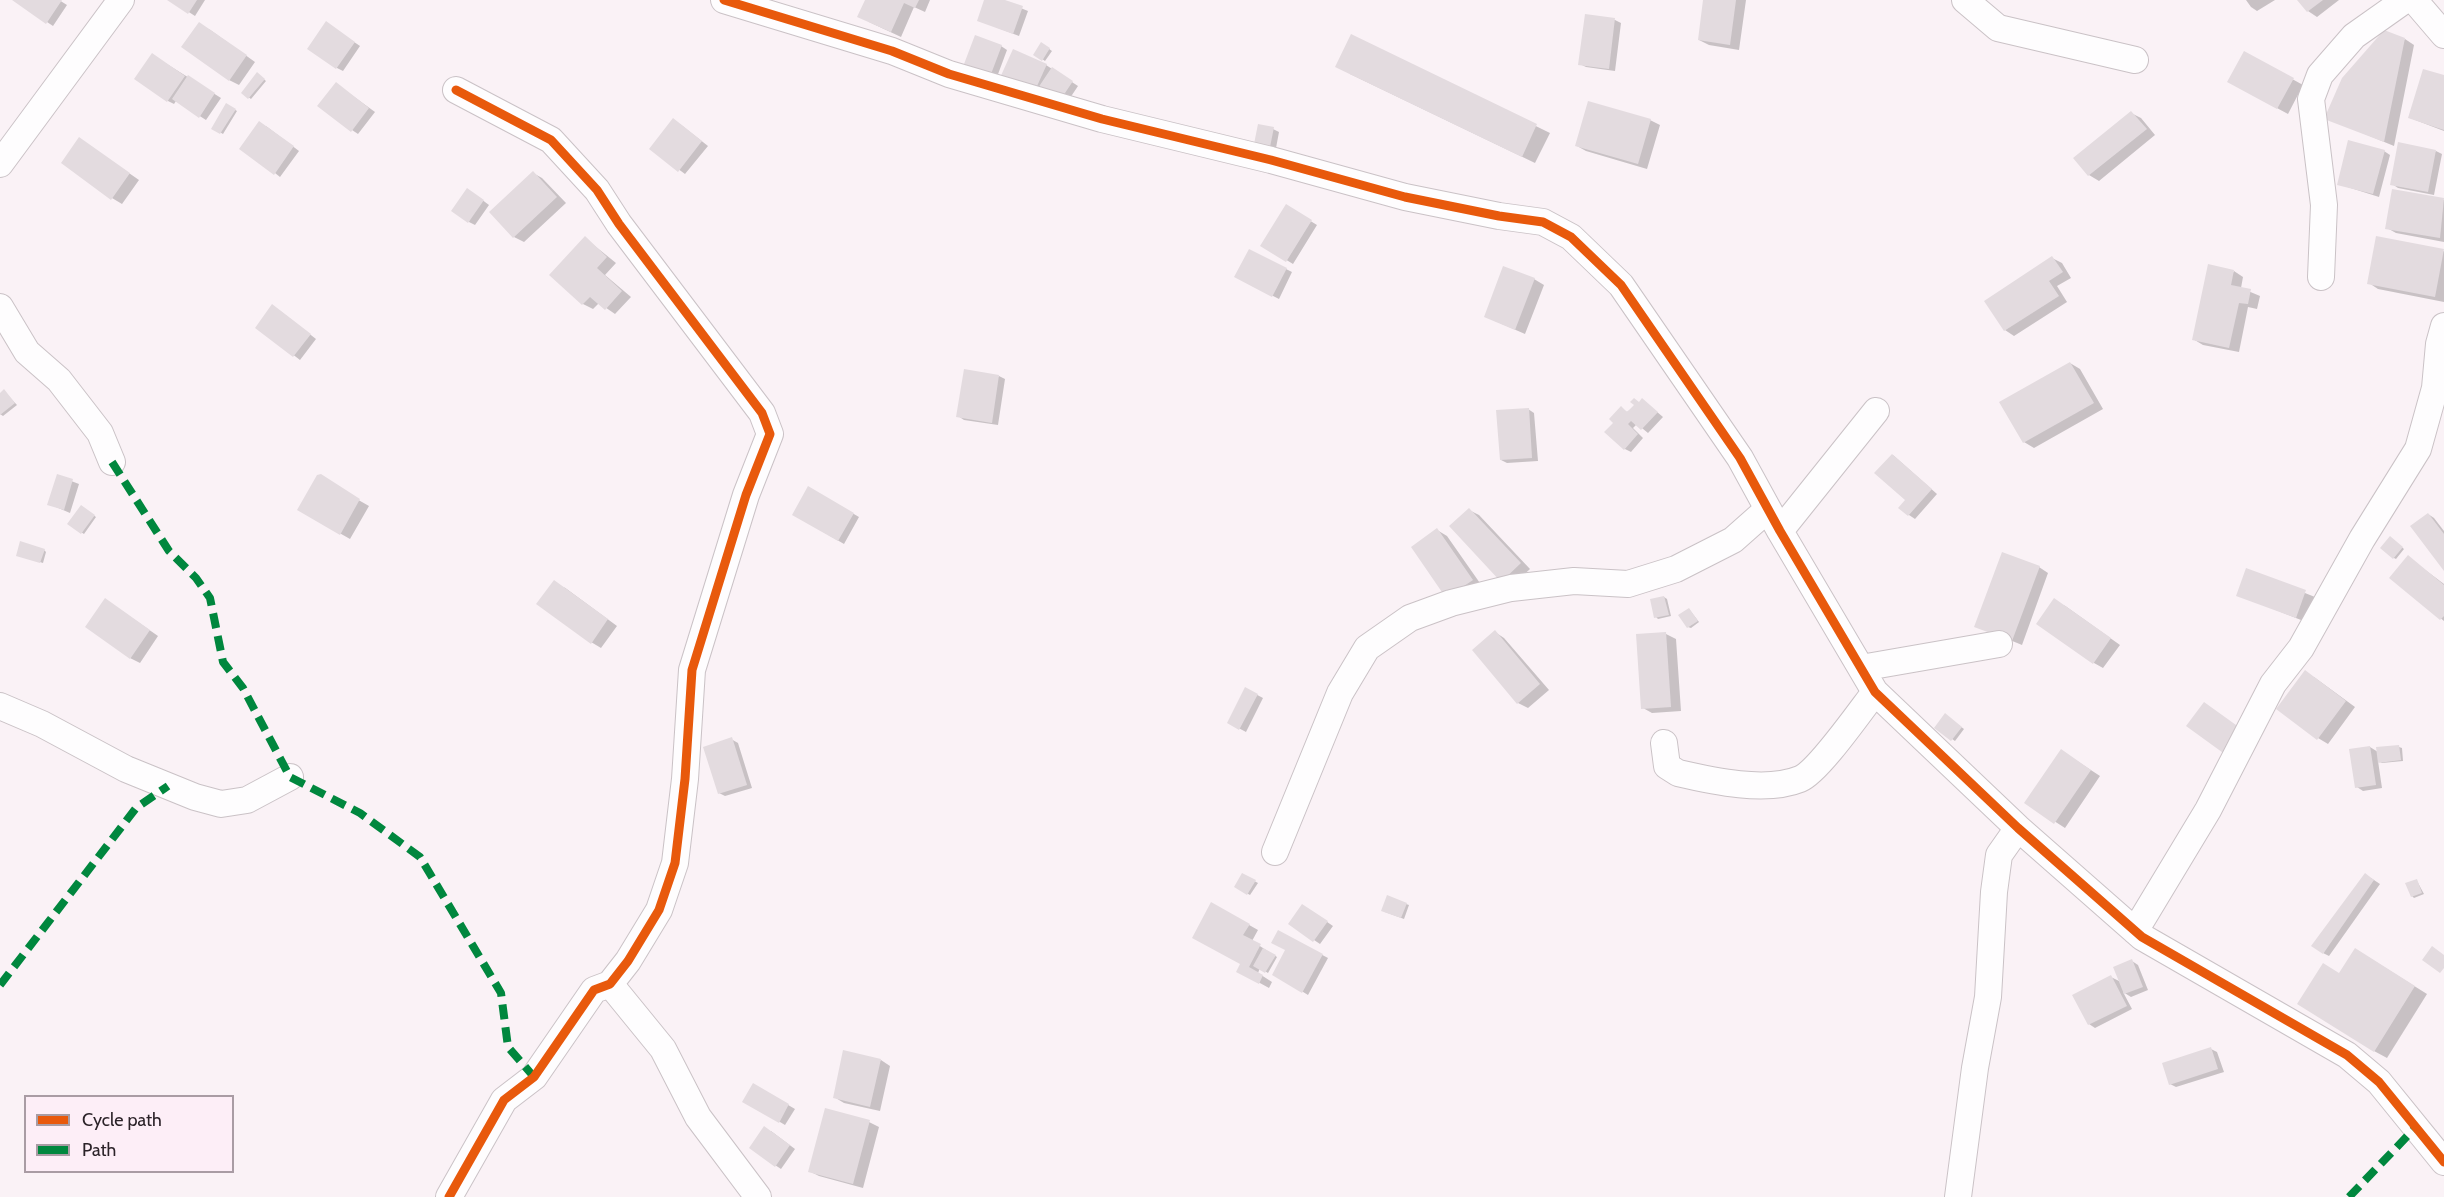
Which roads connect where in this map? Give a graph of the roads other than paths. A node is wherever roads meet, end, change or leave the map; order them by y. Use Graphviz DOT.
graph roads {
  1 [pos="121,0"];
  2 [pos="724,0"];
  3 [pos="1965,0"];
  4 [pos="2406,0"];
  5 [pos="2414,0"];
  6 [pos="2444,35"];
  7 [pos="2135,60"];
  8 [pos="456,90"];
  9 [pos="0,164"];
  10 [pos="2320,277"];
  11 [pos="0,307"];
  12 [pos="2444,326"];
  13 [pos="2440,391"];
  14 [pos="1876,411"];
  15 [pos="112,462"];
  16 [pos="1774,520"];
  17 [pos="1999,644"];
  18 [pos="1861,668"];
  19 [pos="1875,692"];
  20 [pos="0,706"];
  21 [pos="1664,743"];
  22 [pos="290,777"];
  23 [pos="2018,828"];
  24 [pos="1275,852"];
  25 [pos="2135,931"];
  26 [pos="610,984"];
  27 [pos="2444,1162"];
  28 [pos="449,1197"];
  29 [pos="758,1197"];
  30 [pos="1958,1197"];
  1 -- 9 [label="street"];
  2 -- 16 [label="street"];
  3 -- 7 [label="street"];
  4 -- 10 [label="street"];
  5 -- 6 [label="street"];
  8 -- 26 [label="street"];
  11 -- 15 [label="street"];
  12 -- 13 [label="street"];
  13 -- 25 [label="street"];
  14 -- 16 [label="street"];
  16 -- 18 [label="street"];
  16 -- 24 [label="street"];
  17 -- 18 [label="street"];
  18 -- 19 [label="street"];
  19 -- 21 [label="street"];
  19 -- 23 [label="street"];
  20 -- 22 [label="street"];
  23 -- 25 [label="street"];
  23 -- 30 [label="street"];
  25 -- 27 [label="street"];
  26 -- 28 [label="street"];
  26 -- 29 [label="street"];
}
